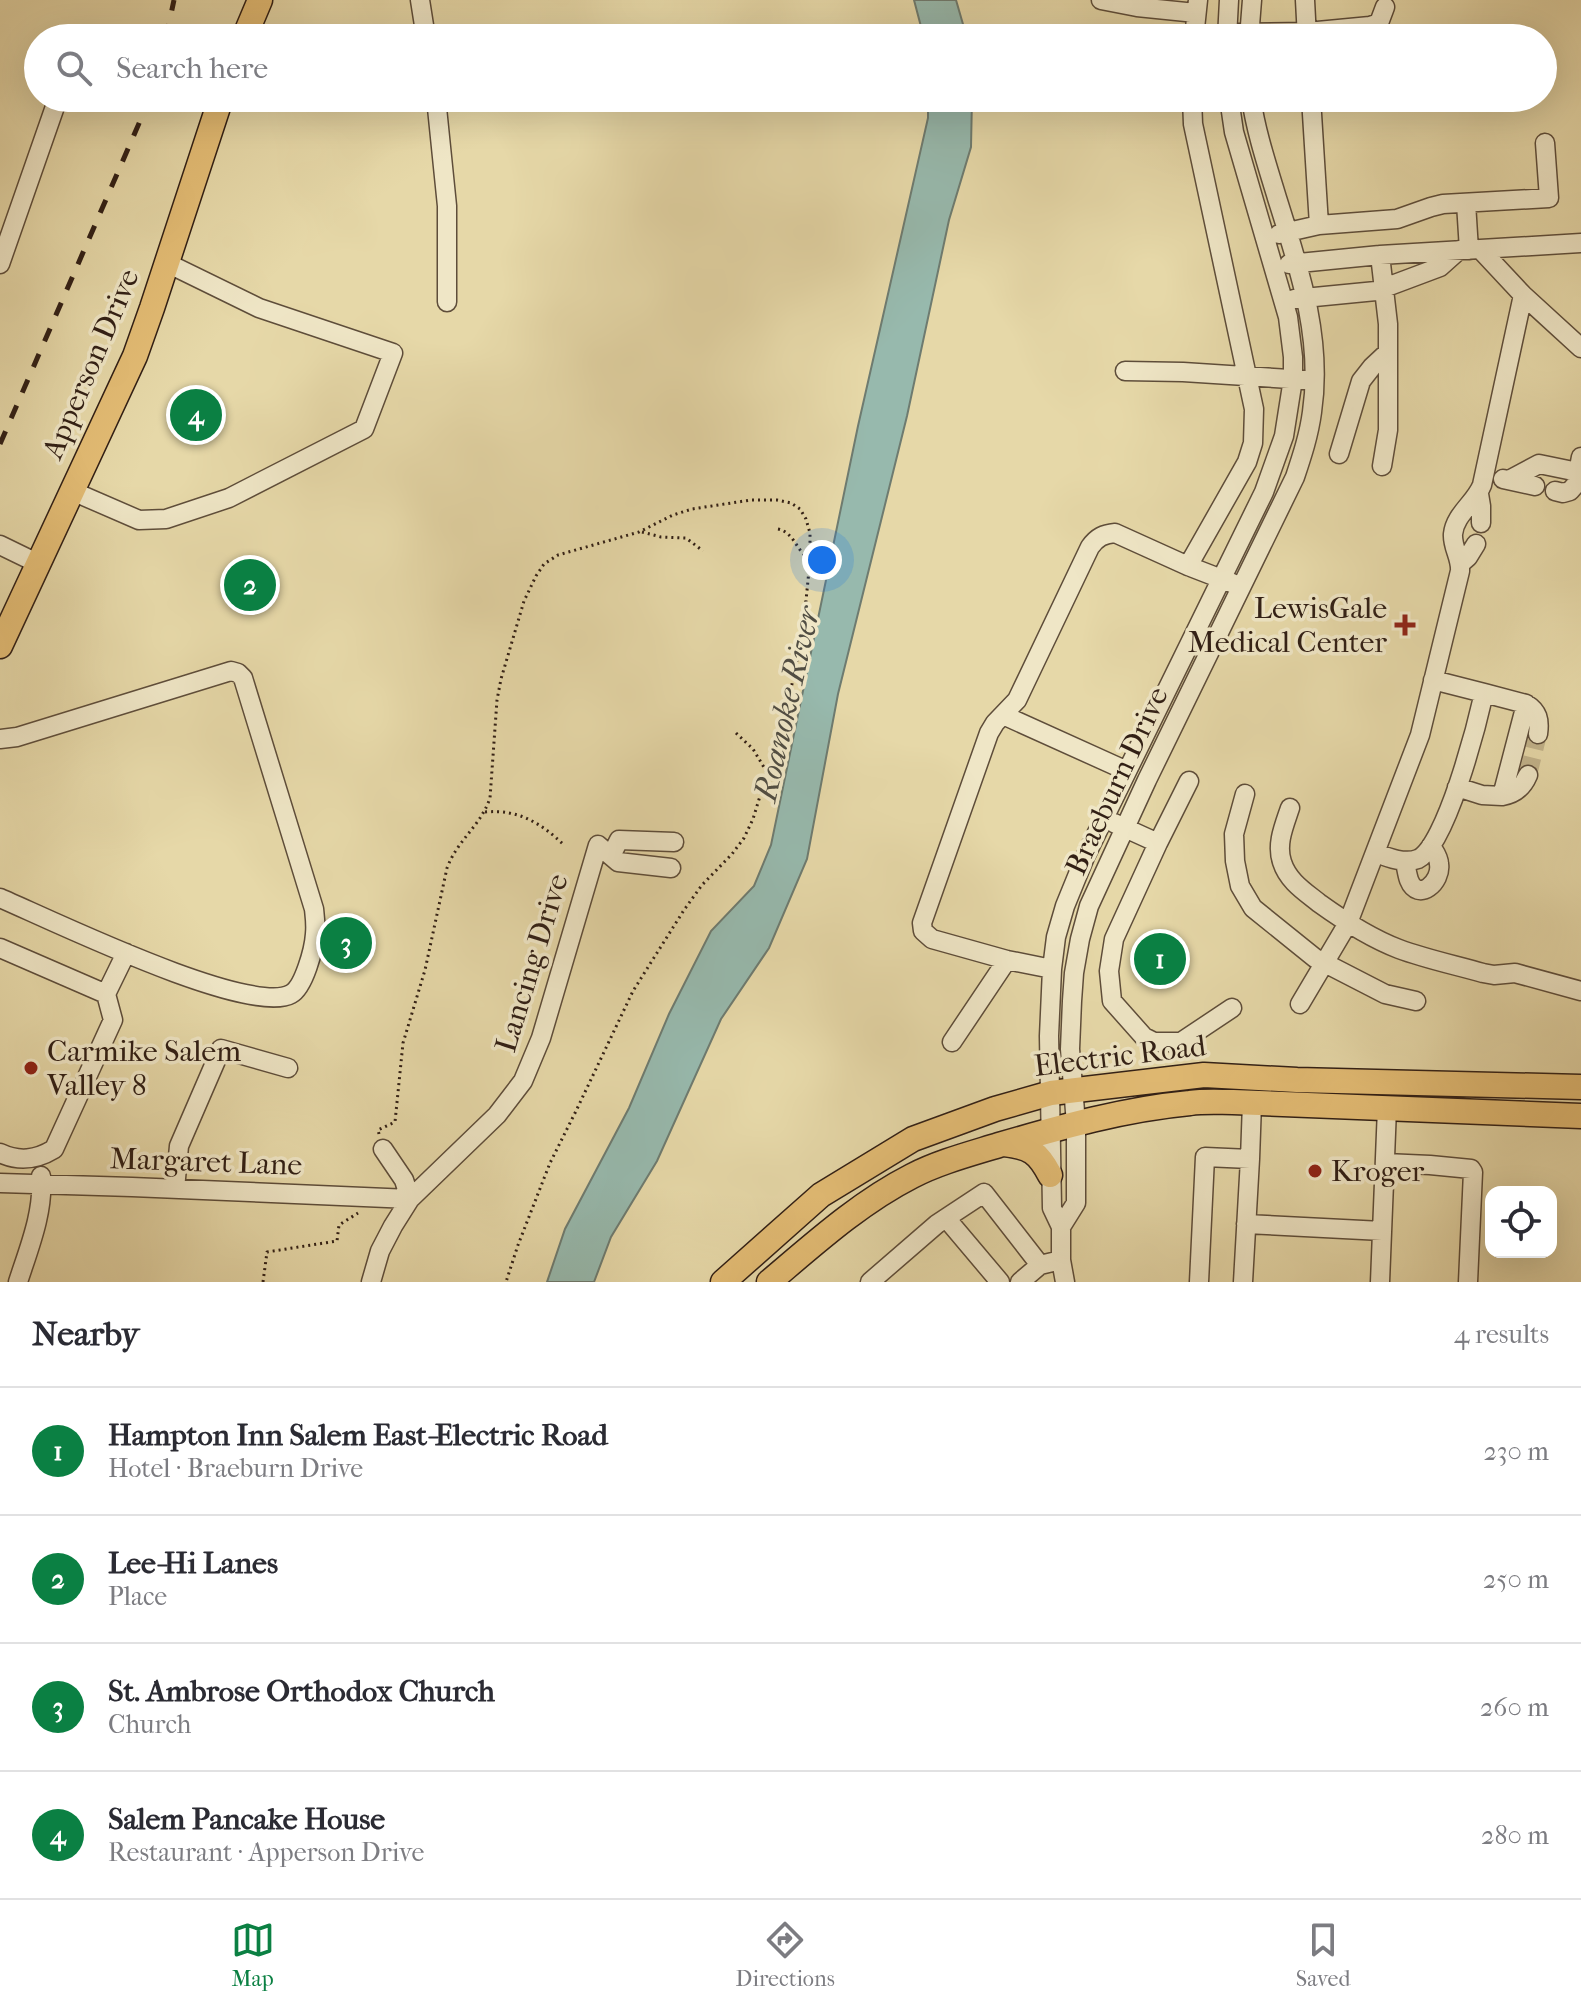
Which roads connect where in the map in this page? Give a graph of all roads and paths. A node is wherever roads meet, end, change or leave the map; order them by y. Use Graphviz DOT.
graph roads {
  1 [pos="260,0"];
  2 [pos="420,0"];
  3 [pos="1101,0"];
  4 [pos="1229,0"];
  5 [pos="1252,0"];
  6 [pos="1305,0"];
  7 [pos="1197,6"];
  8 [pos="1385,7"];
  9 [pos="250,24"];
  10 [pos="424,24"];
  11 [pos="1228,24"];
  12 [pos="1250,24"];
  13 [pos="1306,24"];
  14 [pos="1376,24"];
  15 [pos="53,112"];
  16 [pos="216,112"];
  17 [pos="437,112"];
  18 [pos="1193,112"];
  19 [pos="1231,112"];
  20 [pos="1254,112"];
  21 [pos="1312,112"];
  22 [pos="1545,143"];
  23 [pos="1466,203"];
  24 [pos="1319,225"];
  25 [pos="1288,232"];
  26 [pos="1264,237"];
  27 [pos="1581,243"];
  28 [pos="1469,250"];
  29 [pos="1380,255"];
  30 [pos="167,263"];
  31 [pos="1297,263"];
  32 [pos="0,264"];
  33 [pos="1273,266"];
  34 [pos="1384,288"];
  35 [pos="1523,295"];
  36 [pos="1306,298"];
  37 [pos="1283,300"];
  38 [pos="447,302"];
  39 [pos="1581,348"];
  40 [pos="1388,352"];
  41 [pos="1125,371"];
  42 [pos="1247,376"];
  43 [pos="1293,379"];
  44 [pos="1315,381"];
  45 [pos="1339,454"];
  46 [pos="1580,465"];
  47 [pos="1382,466"];
  48 [pos="1484,474"];
  49 [pos="1509,480"];
  50 [pos="1535,486"];
  51 [pos="72,491"];
  52 [pos="1555,491"];
  53 [pos="1479,494"];
  54 [pos="1481,523"];
  55 [pos="778,529"];
  56 [pos="639,532"];
  57 [pos="1476,544"];
  58 [pos="0,545"];
  59 [pos="703,551"];
  60 [pos="810,560"];
  61 [pos="39,564"];
  62 [pos="1460,564"];
  63 [pos="1188,566"];
  64 [pos="1221,578"];
  65 [pos="1242,586"];
  66 [pos="0,646"];
  67 [pos="1433,680"];
  68 [pos="1484,693"];
  69 [pos="1526,704"];
  70 [pos="1003,715"];
  71 [pos="1149,729"];
  72 [pos="736,733"];
  73 [pos="1538,734"];
  74 [pos="0,739"];
  75 [pos="1167,740"];
  76 [pos="1127,771"];
  77 [pos="768,774"];
  78 [pos="1528,775"];
  79 [pos="1189,781"];
  80 [pos="1457,787"];
  81 [pos="1245,794"];
  82 [pos="1502,796"];
  83 [pos="1290,808"];
  84 [pos="485,812"];
  85 [pos="1104,818"];
  86 [pos="1124,828"];
  87 [pos="674,842"];
  88 [pos="1158,843"];
  89 [pos="564,845"];
  90 [pos="1431,846"];
  91 [pos="604,851"];
  92 [pos="1376,853"];
  93 [pos="1405,861"];
  94 [pos="671,868"];
  95 [pos="0,898"];
  96 [pos="1068,899"];
  97 [pos="1089,906"];
  98 [pos="1348,923"];
  99 [pos="0,948"];
  100 [pos="126,953"];
  101 [pos="1007,960"];
  102 [pos="1325,963"];
  103 [pos="1052,969"];
  104 [pos="1581,991"];
  105 [pos="106,994"];
  106 [pos="1416,1001"];
  107 [pos="1300,1004"];
  108 [pos="1232,1008"];
  109 [pos="952,1042"];
  110 [pos="288,1068"];
  111 [pos="1581,1087"];
  112 [pos="1062,1092"];
  113 [pos="1252,1103"];
  114 [pos="1387,1108"];
  115 [pos="1581,1116"];
  116 [pos="1076,1124"];
  117 [pos="1050,1130"];
  118 [pos="1004,1144"];
  119 [pos="383,1149"];
  120 [pos="0,1153"];
  121 [pos="40,1158"];
  122 [pos="1250,1159"];
  123 [pos="1385,1163"];
  124 [pos="1050,1175"];
  125 [pos="0,1183"];
  126 [pos="42,1185"];
  127 [pos="175,1189"];
  128 [pos="362,1197"];
  129 [pos="410,1199"];
  130 [pos="946,1218"];
  131 [pos="1246,1224"];
  132 [pos="1061,1227"];
  133 [pos="1382,1231"];
  134 [pos="1061,1260"];
  135 [pos="1040,1265"];
  136 [pos="18,1282"];
  137 [pos="263,1282"];
  138 [pos="371,1282"];
  139 [pos="506,1282"];
  140 [pos="723,1282"];
  141 [pos="769,1282"];
  142 [pos="870,1282"];
  143 [pos="1000,1282"];
  144 [pos="1020,1282"];
  145 [pos="1065,1282"];
  146 [pos="1199,1282"];
  147 [pos="1243,1282"];
  148 [pos="1380,1282"];
  149 [pos="1468,1282"];
  1 -- 9 [label="main road"];
  2 -- 10 [label="street"];
  3 -- 7 [label="street"];
  4 -- 11 [label="street"];
  5 -- 12 [label="street"];
  6 -- 13 [label="street"];
  8 -- 14 [label="street"];
  15 -- 32 [label="street"];
  16 -- 30 [label="main road, Apperson Drive"];
  17 -- 38 [label="street"];
  18 -- 42 [label="street"];
  19 -- 26 [label="street, Braeburn Drive"];
  20 -- 25 [label="street, Braeburn Drive"];
  21 -- 24 [label="street"];
  22 -- 23 [label="street"];
  23 -- 24 [label="street"];
  23 -- 28 [label="street"];
  24 -- 25 [label="street"];
  25 -- 26 [label="street"];
  25 -- 31 [label="street, Braeburn Drive"];
  26 -- 33 [label="street, Braeburn Drive"];
  27 -- 28 [label="street"];
  28 -- 29 [label="street"];
  28 -- 34 [label="street"];
  28 -- 35 [label="street"];
  29 -- 31 [label="street"];
  29 -- 34 [label="street"];
  30 -- 51 [label="main road, Apperson Drive"];
  30 -- 51 [label="street"];
  31 -- 33 [label="street"];
  31 -- 36 [label="street, Braeburn Drive"];
  33 -- 37 [label="street, Braeburn Drive"];
  34 -- 36 [label="street"];
  34 -- 40 [label="street"];
  35 -- 39 [label="street"];
  35 -- 48 [label="street"];
  36 -- 37 [label="street"];
  36 -- 44 [label="street, Braeburn Drive"];
  37 -- 43 [label="street, Braeburn Drive"];
  40 -- 45 [label="street"];
  40 -- 47 [label="street"];
  41 -- 42 [label="street"];
  42 -- 43 [label="street"];
  42 -- 63 [label="street"];
  43 -- 44 [label="street"];
  43 -- 64 [label="street, Braeburn Drive"];
  44 -- 65 [label="street, Braeburn Drive"];
  46 -- 49 [label="street"];
  46 -- 52 [label="street"];
  48 -- 49 [label="street"];
  48 -- 53 [label="street"];
  49 -- 50 [label="street"];
  51 -- 61 [label="main road, Apperson Drive"];
  53 -- 54 [label="street"];
  53 -- 62 [label="street"];
  55 -- 60 [label="path"];
  56 -- 59 [label="path"];
  56 -- 60 [label="path"];
  56 -- 84 [label="path"];
  57 -- 62 [label="street"];
  58 -- 61 [label="street"];
  60 -- 77 [label="path"];
  61 -- 66 [label="main road, Apperson Drive"];
  62 -- 67 [label="street"];
  63 -- 64 [label="street"];
  63 -- 70 [label="street"];
  64 -- 65 [label="street"];
  64 -- 71 [label="street, Braeburn Drive"];
  65 -- 75 [label="street, Braeburn Drive"];
  67 -- 68 [label="street"];
  67 -- 92 [label="street"];
  68 -- 69 [label="street"];
  68 -- 80 [label="street"];
  69 -- 73 [label="street"];
  69 -- 82 [label="street"];
  70 -- 76 [label="street"];
  70 -- 101 [label="street"];
  71 -- 75 [label="street"];
  71 -- 76 [label="street, Braeburn Drive"];
  72 -- 77 [label="path"];
  74 -- 100 [label="street"];
  75 -- 86 [label="street, Braeburn Drive"];
  76 -- 85 [label="street, Braeburn Drive"];
  77 -- 139 [label="path"];
  78 -- 82 [label="street"];
  79 -- 88 [label="street"];
  80 -- 82 [label="street"];
  80 -- 90 [label="street"];
  81 -- 102 [label="street"];
  83 -- 98 [label="street"];
  84 -- 89 [label="path"];
  84 -- 119 [label="path"];
  85 -- 86 [label="street"];
  85 -- 96 [label="street, Braeburn Drive"];
  86 -- 88 [label="street"];
  86 -- 97 [label="street, Braeburn Drive"];
  87 -- 91 [label="street"];
  88 -- 108 [label="street"];
  90 -- 93 [label="street"];
  90 -- 93 [label="street"];
  91 -- 94 [label="street"];
  91 -- 129 [label="street, Lancing Drive"];
  92 -- 93 [label="street"];
  92 -- 98 [label="street"];
  95 -- 100 [label="street"];
  96 -- 97 [label="street"];
  96 -- 103 [label="street, Braeburn Drive"];
  97 -- 112 [label="street, Braeburn Drive"];
  98 -- 102 [label="street"];
  98 -- 104 [label="street"];
  99 -- 105 [label="street"];
  100 -- 105 [label="street"];
  101 -- 103 [label="street"];
  101 -- 109 [label="street"];
  102 -- 106 [label="street"];
  102 -- 107 [label="street"];
  103 -- 112 [label="street, Braeburn Drive"];
  105 -- 121 [label="street"];
  110 -- 127 [label="street"];
  111 -- 112 [label="main road, Electric Road"];
  112 -- 116 [label="street, Braeburn Drive"];
  112 -- 117 [label="street, Braeburn Drive"];
  112 -- 140 [label="main road, Electric Road"];
  113 -- 114 [label="main road, Electric Road"];
  113 -- 116 [label="main road, Electric Road"];
  113 -- 122 [label="street"];
  114 -- 115 [label="main road, Electric Road"];
  114 -- 123 [label="street"];
  116 -- 117 [label="main road, Electric Road"];
  116 -- 132 [label="street, Braeburn Drive"];
  117 -- 118 [label="main road, Electric Road"];
  117 -- 124 [label="street, Braeburn Drive"];
  118 -- 124 [label="main road"];
  118 -- 141 [label="main road, Electric Road"];
  119 -- 129 [label="street"];
  120 -- 121 [label="street"];
  121 -- 126 [label="street"];
  122 -- 131 [label="street"];
  122 -- 146 [label="street"];
  123 -- 133 [label="street"];
  123 -- 149 [label="street"];
  124 -- 132 [label="street, Braeburn Drive"];
  125 -- 126 [label="street, Margaret Lane"];
  126 -- 127 [label="street, Margaret Lane"];
  126 -- 136 [label="street"];
  127 -- 128 [label="street, Margaret Lane"];
  128 -- 129 [label="street, Margaret Lane"];
  128 -- 137 [label="path"];
  129 -- 138 [label="street, Lancing Drive"];
  130 -- 135 [label="street"];
  130 -- 142 [label="street"];
  130 -- 143 [label="street"];
  131 -- 133 [label="street"];
  131 -- 147 [label="street"];
  132 -- 134 [label="street, Braeburn Drive"];
  133 -- 148 [label="street"];
  134 -- 135 [label="street"];
  134 -- 145 [label="street, Braeburn Drive"];
  135 -- 144 [label="street"];
}
